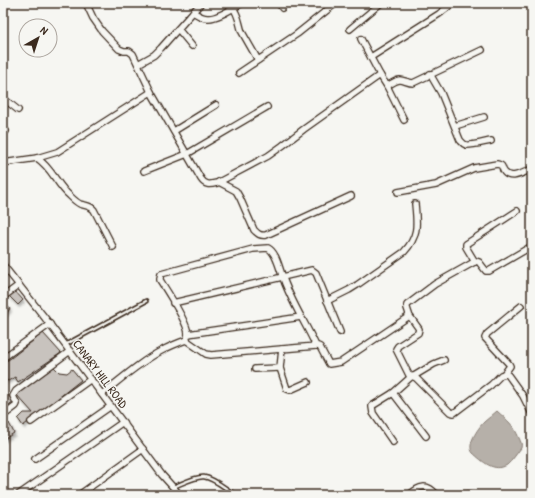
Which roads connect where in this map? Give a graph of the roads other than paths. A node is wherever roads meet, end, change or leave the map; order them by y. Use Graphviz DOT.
graph roads {
  1 [pos="86,3"];
  2 [pos="201,3"];
  3 [pos="242,3"];
  4 [pos="336,3"];
  5 [pos="381,3"];
  6 [pos="453,3"];
  7 [pos="233,8"];
  8 [pos="193,12"];
  9 [pos="178,29"];
  10 [pos="350,29"];
  11 [pos="361,39"];
  12 [pos="192,46"];
  13 [pos="482,50"];
  14 [pos="371,57"];
  15 [pos="258,60"];
  16 [pos="138,64"];
  17 [pos="239,73"];
  18 [pos="430,74"];
  19 [pos="380,75"];
  20 [pos="387,86"];
  21 [pos="152,92"];
  22 [pos="3,98"];
  23 [pos="216,105"];
  24 [pos="267,107"];
  25 [pos="18,110"];
  26 [pos="484,117"];
  27 [pos="404,120"];
  28 [pos="455,126"];
  29 [pos="174,131"];
  30 [pos="491,141"];
  31 [pos="187,154"];
  32 [pos="37,158"];
  33 [pos="3,163"];
  34 [pos="532,169"];
  35 [pos="144,171"];
  36 [pos="219,182"];
  37 [pos="398,192"];
  38 [pos="351,196"];
  39 [pos="415,204"];
  40 [pos="517,211"];
  41 [pos="532,246"];
  42 [pos="113,247"];
  43 [pos="475,262"];
  44 [pos="3,264"];
  45 [pos="283,278"];
  46 [pos="19,285"];
  47 [pos="3,298"];
  48 [pos="146,300"];
  49 [pos="327,300"];
  50 [pos="173,303"];
  51 [pos="521,306"];
  52 [pos="409,315"];
  53 [pos="301,318"];
  54 [pos="50,324"];
  55 [pos="340,332"];
  56 [pos="188,334"];
  57 [pos="186,340"];
  58 [pos="65,345"];
  59 [pos="316,346"];
  60 [pos="282,349"];
  61 [pos="70,352"];
  62 [pos="3,358"];
  63 [pos="444,360"];
  64 [pos="280,368"];
  65 [pos="255,369"];
  66 [pos="504,374"];
  67 [pos="412,377"];
  68 [pos="90,379"];
  69 [pos="308,382"];
  70 [pos="393,393"];
  71 [pos="102,394"];
  72 [pos="111,406"];
  73 [pos="532,414"];
  74 [pos="3,416"];
  75 [pos="31,422"];
  76 [pos="123,422"];
  77 [pos="426,436"];
  78 [pos="393,442"];
  79 [pos="143,449"];
  80 [pos="35,459"];
  81 [pos="173,488"];
  82 [pos="233,493"];
  83 [pos="18,495"];
  84 [pos="79,495"];
  85 [pos="180,495"];
  86 [pos="408,495"];
  87 [pos="437,495"];
  88 [pos="464,495"];
  89 [pos="469,495"];
  1 -- 16 [label="street"];
  2 -- 8 [label="street"];
  3 -- 7 [label="street"];
  4 -- 15 [label="street"];
  5 -- 10 [label="street"];
  6 -- 14 [label="street"];
  7 -- 8 [label="street"];
  7 -- 15 [label="street"];
  8 -- 9 [label="street"];
  9 -- 12 [label="street"];
  9 -- 16 [label="street"];
  11 -- 14 [label="street"];
  13 -- 18 [label="street"];
  14 -- 19 [label="street"];
  15 -- 17 [label="street"];
  16 -- 21 [label="street"];
  18 -- 20 [label="street"];
  18 -- 28 [label="street"];
  19 -- 20 [label="street"];
  19 -- 36 [label="street"];
  20 -- 27 [label="street"];
  21 -- 29 [label="street"];
  21 -- 32 [label="street"];
  22 -- 25 [label="street"];
  23 -- 29 [label="street"];
  24 -- 31 [label="street"];
  26 -- 28 [label="street"];
  28 -- 30 [label="street"];
  29 -- 31 [label="street"];
  31 -- 35 [label="street"];
  31 -- 36 [label="street"];
  32 -- 33 [label="street"];
  32 -- 42 [label="street"];
  34 -- 37 [label="street"];
  36 -- 38 [label="street"];
  39 -- 49 [label="street"];
  40 -- 43 [label="street"];
  41 -- 43 [label="street"];
  43 -- 52 [label="street"];
  44 -- 46 [label="street, CANARY HILL ROAD"];
  45 -- 49 [label="street"];
  45 -- 50 [label="street"];
  45 -- 50 [label="street"];
  45 -- 53 [label="street"];
  46 -- 47 [label="street"];
  46 -- 54 [label="street, CANARY HILL ROAD"];
  48 -- 58 [label="lane"];
  49 -- 55 [label="street"];
  50 -- 56 [label="street"];
  51 -- 66 [label="street"];
  52 -- 59 [label="street"];
  52 -- 67 [label="street"];
  53 -- 56 [label="street"];
  53 -- 59 [label="street"];
  54 -- 58 [label="street, CANARY HILL ROAD"];
  54 -- 62 [label="street"];
  56 -- 57 [label="street"];
  57 -- 60 [label="street"];
  57 -- 71 [label="street"];
  58 -- 61 [label="street, CANARY HILL ROAD"];
  59 -- 60 [label="street"];
  60 -- 64 [label="street"];
  61 -- 68 [label="street, CANARY HILL ROAD"];
  61 -- 74 [label="street"];
  63 -- 67 [label="street"];
  64 -- 65 [label="street"];
  64 -- 69 [label="street"];
  66 -- 67 [label="street"];
  66 -- 73 [label="street"];
  67 -- 70 [label="street"];
  68 -- 71 [label="street, CANARY HILL ROAD"];
  68 -- 75 [label="street"];
  70 -- 77 [label="street"];
  70 -- 78 [label="street"];
  71 -- 72 [label="street, CANARY HILL ROAD"];
  72 -- 76 [label="street, CANARY HILL ROAD"];
  72 -- 80 [label="street"];
  76 -- 79 [label="street, CANARY HILL ROAD"];
  76 -- 83 [label="street"];
  79 -- 81 [label="street, CANARY HILL ROAD"];
  79 -- 84 [label="street"];
  81 -- 82 [label="lane"];
  81 -- 85 [label="street, CANARY HILL ROAD"];
  86 -- 87 [label="street"];
  88 -- 89 [label="street"];
}
